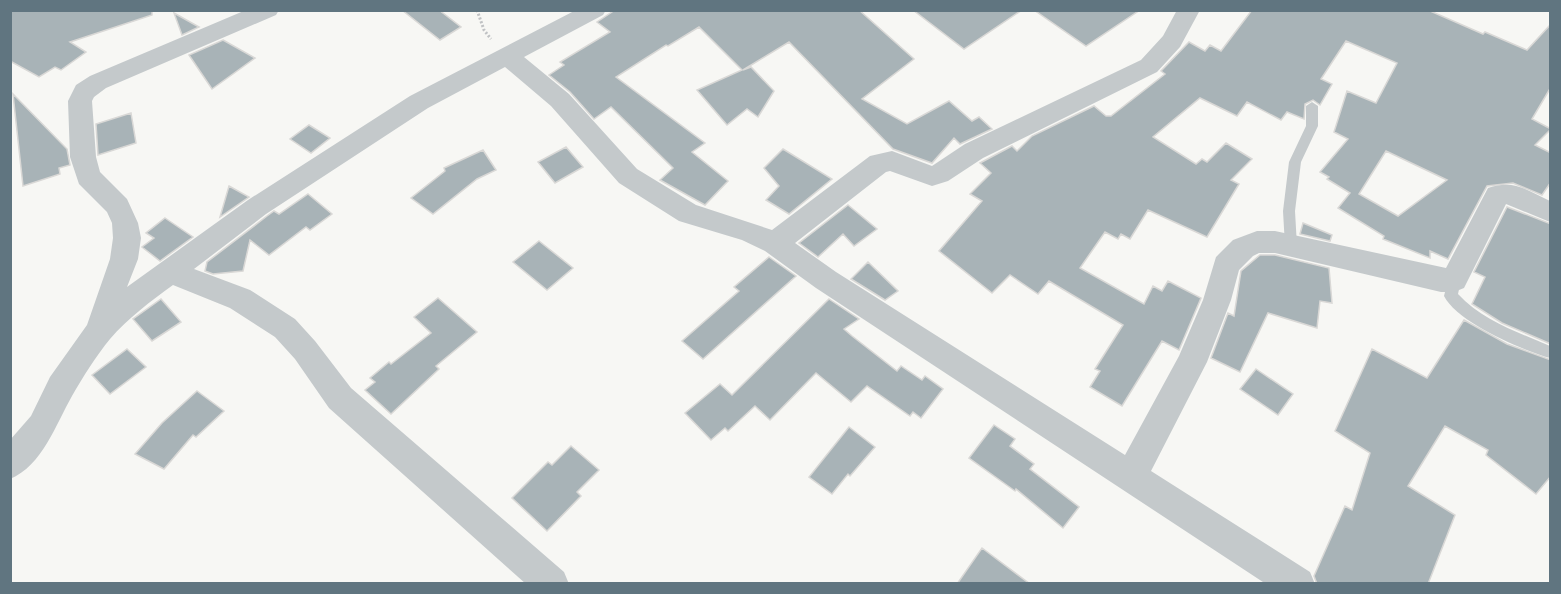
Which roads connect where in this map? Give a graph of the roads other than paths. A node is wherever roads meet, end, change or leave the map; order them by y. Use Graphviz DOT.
graph roads {
  1 [pos="268,10"];
  2 [pos="595,10"];
  3 [pos="1189,10"];
  4 [pos="508,57"];
  5 [pos="1312,106"];
  6 [pos="1551,212"];
  7 [pos="775,243"];
  8 [pos="1291,246"];
  9 [pos="169,271"];
  10 [pos="1454,280"];
  11 [pos="100,330"];
  12 [pos="1551,352"];
  13 [pos="10,464"];
  14 [pos="1131,476"];
  15 [pos="552,584"];
  16 [pos="1298,584"];
  1 -- 11 [label="street"];
  2 -- 4 [label="street"];
  3 -- 7 [label="street"];
  4 -- 7 [label="street"];
  4 -- 9 [label="street"];
  5 -- 8 [label="lane"];
  6 -- 10 [label="street"];
  7 -- 14 [label="street"];
  8 -- 10 [label="street"];
  8 -- 14 [label="street"];
  9 -- 11 [label="street"];
  9 -- 15 [label="street"];
  10 -- 12 [label="lane"];
  11 -- 13 [label="street"];
  14 -- 16 [label="street"];
}
